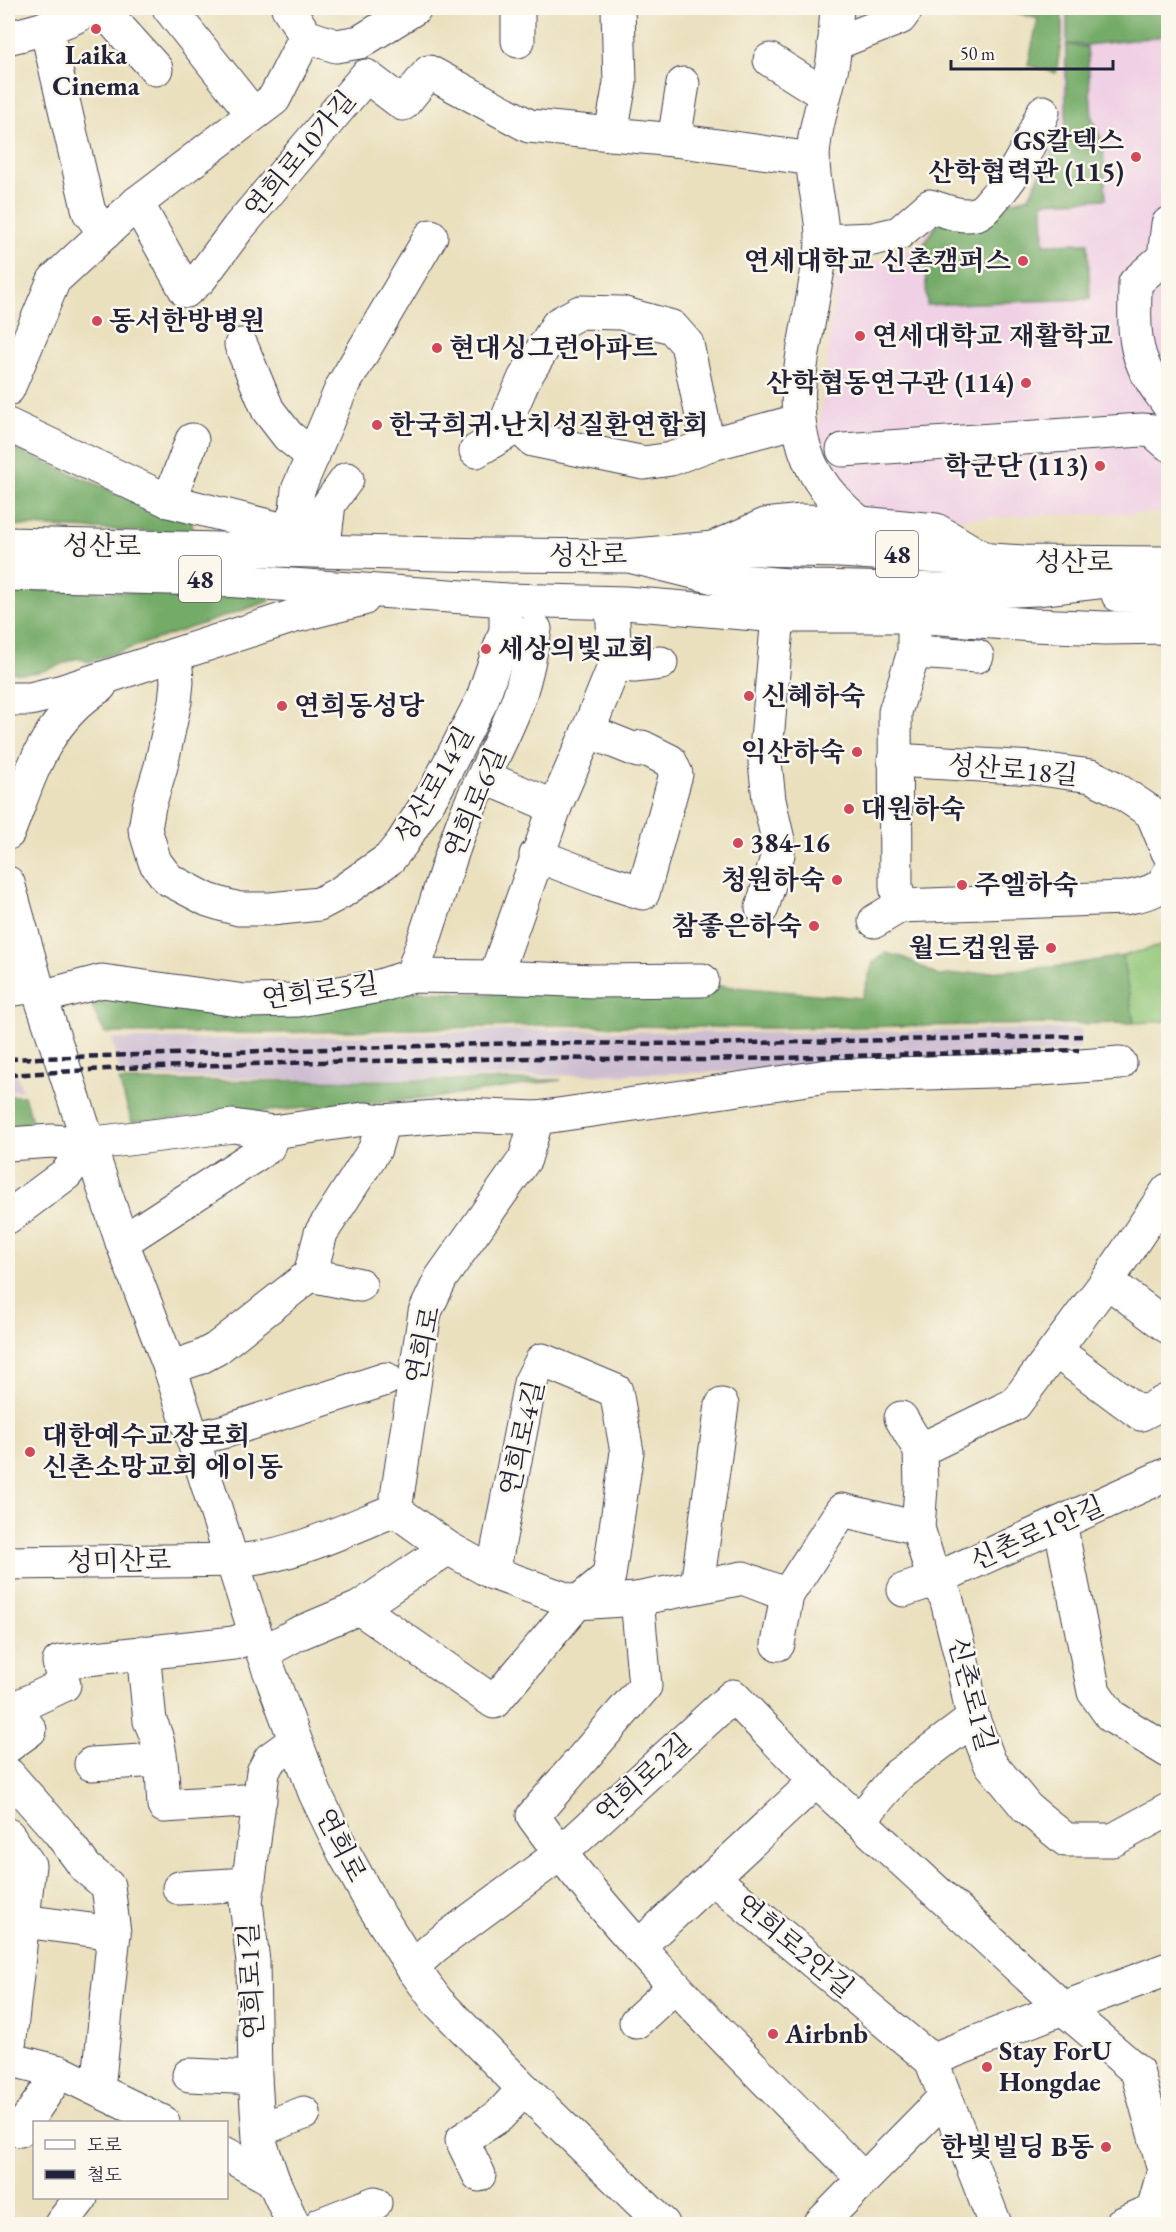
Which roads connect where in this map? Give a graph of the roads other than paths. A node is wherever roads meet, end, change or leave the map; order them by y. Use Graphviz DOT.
graph roads {
  1 [pos="89,8"];
  2 [pos="101,8"];
  3 [pos="169,8"];
  4 [pos="288,8"];
  5 [pos="415,8"];
  6 [pos="518,8"];
  7 [pos="618,8"];
  8 [pos="837,8"];
  9 [pos="907,8"];
  10 [pos="46,27"];
  11 [pos="306,36"];
  12 [pos="8,38"];
  13 [pos="518,41"];
  14 [pos="834,44"];
  15 [pos="770,60"];
  16 [pos="156,69"];
  17 [pos="682,84"];
  18 [pos="824,94"];
  19 [pos="1043,112"];
  20 [pos="253,114"];
  21 [pos="611,134"];
  22 [pos="674,140"];
  23 [pos="813,159"];
  24 [pos="137,203"];
  25 [pos="1168,224"];
  26 [pos="105,232"];
  27 [pos="431,236"];
  28 [pos="822,242"];
  29 [pos="241,345"];
  30 [pos="8,389"];
  31 [pos="1168,404"];
  32 [pos="798,422"];
  33 [pos="8,425"];
  34 [pos="518,426"];
  35 [pos="192,440"];
  36 [pos="1168,444"];
  37 [pos="708,445"];
  38 [pos="843,450"];
  39 [pos="476,451"];
  40 [pos="313,456"];
  41 [pos="347,479"];
  42 [pos="169,501"];
  43 [pos="860,523"];
  44 [pos="288,531"];
  45 [pos="325,536"];
  46 [pos="8,544"];
  47 [pos="713,548"];
  48 [pos="379,553"];
  49 [pos="625,556"];
  50 [pos="986,560"];
  51 [pos="1168,563"];
  52 [pos="1168,568"];
  53 [pos="8,574"];
  54 [pos="392,592"];
  55 [pos="1168,595"];
  56 [pos="506,600"];
  57 [pos="612,603"];
  58 [pos="778,616"];
  59 [pos="921,617"];
  60 [pos="1168,627"];
  61 [pos="535,629"];
  62 [pos="914,652"];
  63 [pos="175,655"];
  64 [pos="977,656"];
  65 [pos="661,663"];
  66 [pos="615,664"];
  67 [pos="124,670"];
  68 [pos="8,699"];
  69 [pos="588,731"];
  70 [pos="894,760"];
  71 [pos="484,777"];
  72 [pos="555,807"];
  73 [pos="1160,812"];
  74 [pos="8,833"];
  75 [pos="1168,852"];
  76 [pos="536,855"];
  77 [pos="1168,875"];
  78 [pos="8,883"];
  79 [pos="762,908"];
  80 [pos="411,976"];
  81 [pos="495,977"];
  82 [pos="702,980"];
  83 [pos="28,991"];
  84 [pos="1120,1063"];
  85 [pos="537,1118"];
  86 [pos="383,1121"];
  87 [pos="273,1132"];
  88 [pos="96,1143"];
  89 [pos="8,1144"];
  90 [pos="1168,1190"];
  91 [pos="8,1217"];
  92 [pos="122,1242"];
  93 [pos="310,1275"];
  94 [pos="1107,1281"];
  95 [pos="360,1285"];
  96 [pos="1168,1327"];
  97 [pos="1056,1351"];
  98 [pos="170,1368"];
  99 [pos="386,1379"];
  100 [pos="722,1405"];
  101 [pos="1155,1407"];
  102 [pos="901,1418"];
  103 [pos="193,1439"];
  104 [pos="920,1450"];
  105 [pos="1168,1474"];
  106 [pos="395,1509"];
  107 [pos="1060,1523"];
  108 [pos="918,1528"];
  109 [pos="447,1548"];
  110 [pos="230,1559"];
  111 [pos="8,1563"];
  112 [pos="493,1573"];
  113 [pos="919,1585"];
  114 [pos="697,1586"];
  115 [pos="787,1595"];
  116 [pos="637,1599"];
  117 [pos="577,1603"];
  118 [pos="358,1608"];
  119 [pos="260,1643"];
  120 [pos="778,1644"];
  121 [pos="143,1652"];
  122 [pos="11,1707"];
  123 [pos="973,1719"];
  124 [pos="295,1741"];
  125 [pos="8,1746"];
  126 [pos="1168,1751"];
  127 [pos="160,1760"];
  128 [pos="91,1764"];
  129 [pos="8,1774"];
  130 [pos="816,1781"];
  131 [pos="260,1800"];
  132 [pos="35,1805"];
  133 [pos="1168,1810"];
  134 [pos="859,1821"];
  135 [pos="8,1828"];
  136 [pos="8,1835"];
  137 [pos="560,1854"];
  138 [pos="713,1878"];
  139 [pos="249,1884"];
  140 [pos="179,1888"];
  141 [pos="23,1921"];
  142 [pos="114,1933"];
  143 [pos="638,1947"];
  144 [pos="13,1961"];
  145 [pos="412,1967"];
  146 [pos="1168,1969"];
  147 [pos="675,1986"];
  148 [pos="1063,2008"];
  149 [pos="636,2022"];
  150 [pos="8,2057"];
  151 [pos="931,2060"];
  152 [pos="60,2072"];
  153 [pos="189,2075"];
  154 [pos="255,2078"];
  155 [pos="98,2089"];
  156 [pos="524,2089"];
  157 [pos="945,2097"];
  158 [pos="304,2113"];
  159 [pos="149,2119"];
  160 [pos="20,2130"];
  161 [pos="259,2130"];
  162 [pos="228,2155"];
  163 [pos="479,2175"];
  164 [pos="864,2179"];
  165 [pos="273,2180"];
  166 [pos="80,2199"];
  167 [pos="375,2203"];
  168 [pos="61,2224"];
  169 [pos="293,2224"];
  170 [pos="321,2224"];
  171 [pos="663,2224"];
  172 [pos="820,2224"];
  173 [pos="995,2224"];
  174 [pos="1121,2224"];
  1 -- 10 [label="street"];
  2 -- 16 [label="street"];
  3 -- 20 [label="street"];
  4 -- 11 [label="street"];
  5 -- 11 [label="street, 연희로10가길"];
  6 -- 13 [label="street"];
  7 -- 21 [label="street"];
  8 -- 14 [label="street"];
  9 -- 14 [label="street"];
  10 -- 12 [label="street"];
  10 -- 26 [label="street"];
  11 -- 20 [label="street, 연희로10가길"];
  14 -- 18 [label="street"];
  15 -- 18 [label="street"];
  17 -- 22 [label="street"];
  18 -- 23 [label="street"];
  19 -- 28 [label="street"];
  20 -- 24 [label="street, 연희로10가길"];
  21 -- 22 [label="street, 연희로10가길"];
  21 -- 24 [label="street, 연희로10가길"];
  22 -- 23 [label="street, 연희로10가길"];
  23 -- 28 [label="street"];
  24 -- 26 [label="street, 연희로10가길"];
  25 -- 31 [label="street"];
  26 -- 30 [label="street, 연희로10가길"];
  27 -- 40 [label="street"];
  28 -- 32 [label="street"];
  29 -- 40 [label="street"];
  32 -- 37 [label="street"];
  32 -- 43 [label="street"];
  33 -- 42 [label="street"];
  34 -- 37 [label="street"];
  34 -- 37 [label="street"];
  34 -- 39 [label="street"];
  35 -- 42 [label="street"];
  36 -- 38 [label="street"];
  40 -- 44 [label="street"];
  41 -- 45 [label="street"];
  42 -- 44 [label="street"];
  43 -- 47 [label="street"];
  43 -- 50 [label="street"];
  44 -- 45 [label="street"];
  45 -- 48 [label="street"];
  46 -- 48 [label="street, 성산로 / 48"];
  47 -- 49 [label="street, 성산로 / 48"];
  47 -- 50 [label="street, 성산로 / 48"];
  48 -- 49 [label="street, 성산로 / 48"];
  49 -- 52 [label="street"];
  50 -- 51 [label="street, 성산로 / 48"];
  53 -- 54 [label="street, 성산로 / 48"];
  54 -- 56 [label="street, 성산로 / 48"];
  54 -- 63 [label="street"];
  55 -- 59 [label="street"];
  56 -- 57 [label="street, 성산로 / 48"];
  56 -- 63 [label="street, 성산로14길"];
  57 -- 58 [label="street, 성산로 / 48"];
  57 -- 66 [label="street"];
  58 -- 59 [label="street, 성산로 / 48"];
  58 -- 79 [label="street"];
  59 -- 60 [label="street, 성산로 / 48"];
  59 -- 62 [label="street"];
  61 -- 71 [label="street, 연희로6길"];
  62 -- 64 [label="street"];
  62 -- 70 [label="street"];
  63 -- 67 [label="street"];
  65 -- 66 [label="street"];
  66 -- 69 [label="street"];
  67 -- 68 [label="street"];
  67 -- 74 [label="street"];
  69 -- 72 [label="street"];
  69 -- 76 [label="street"];
  70 -- 73 [label="street, 성산로18길"];
  70 -- 77 [label="street"];
  71 -- 72 [label="street"];
  71 -- 80 [label="street, 연희로6길"];
  72 -- 76 [label="street"];
  73 -- 75 [label="street, 성산로18길"];
  76 -- 81 [label="street"];
  78 -- 83 [label="street, 연희로"];
  80 -- 81 [label="street, 연희로5길"];
  80 -- 83 [label="street, 연희로5길"];
  81 -- 82 [label="street"];
  83 -- 88 [label="street, 연희로"];
  84 -- 85 [label="street"];
  85 -- 86 [label="street"];
  85 -- 106 [label="street, 연희로"];
  86 -- 87 [label="street"];
  86 -- 93 [label="street"];
  87 -- 88 [label="street"];
  87 -- 92 [label="street"];
  88 -- 89 [label="street"];
  88 -- 91 [label="street"];
  88 -- 92 [label="street, 연희로"];
  90 -- 94 [label="street"];
  92 -- 98 [label="street, 연희로"];
  93 -- 95 [label="street"];
  93 -- 98 [label="street"];
  94 -- 96 [label="street"];
  94 -- 97 [label="street"];
  97 -- 101 [label="street"];
  97 -- 104 [label="street"];
  98 -- 103 [label="street, 연희로"];
  99 -- 103 [label="street, 연희로"];
  100 -- 114 [label="street"];
  102 -- 104 [label="street, 신촌로1길"];
  103 -- 110 [label="street, 연희로"];
  104 -- 108 [label="street, 신촌로1길"];
  105 -- 107 [label="street, 신촌로1안길"];
  106 -- 109 [label="street"];
  106 -- 110 [label="street"];
  107 -- 113 [label="street, 신촌로1안길"];
  107 -- 126 [label="street"];
  108 -- 113 [label="street, 신촌로1길"];
  108 -- 115 [label="street"];
  109 -- 112 [label="street"];
  109 -- 118 [label="street"];
  110 -- 111 [label="street, 성미산로"];
  110 -- 119 [label="street, 연희로"];
  112 -- 117 [label="street"];
  112 -- 117 [label="street, 연희로4길"];
  113 -- 123 [label="street, 신촌로1길"];
  114 -- 115 [label="street"];
  114 -- 116 [label="street"];
  115 -- 120 [label="street"];
  116 -- 117 [label="street"];
  116 -- 137 [label="street"];
  117 -- 118 [label="street, 연희로4길"];
  118 -- 119 [label="street"];
  119 -- 121 [label="street"];
  119 -- 124 [label="street, 연희로"];
  121 -- 122 [label="street"];
  121 -- 127 [label="street"];
  122 -- 125 [label="street"];
  123 -- 133 [label="street, 신촌로1길"];
  123 -- 134 [label="street"];
  124 -- 131 [label="street, 연희로1길"];
  124 -- 145 [label="street, 연희로"];
  127 -- 128 [label="street"];
  127 -- 131 [label="street"];
  129 -- 132 [label="street"];
  130 -- 134 [label="street, 연희로2길"];
  130 -- 137 [label="street, 연희로2길"];
  130 -- 138 [label="street, 연희로2안길"];
  131 -- 139 [label="street, 연희로1길"];
  132 -- 135 [label="street"];
  132 -- 142 [label="street"];
  134 -- 148 [label="street, 연희로2길"];
  136 -- 141 [label="street"];
  137 -- 143 [label="street"];
  137 -- 145 [label="street, 연희로2길"];
  138 -- 143 [label="street, 연희로2안길"];
  138 -- 151 [label="street, 연희로2안길"];
  139 -- 140 [label="street, 연희로1길"];
  139 -- 154 [label="street, 연희로1길"];
  141 -- 142 [label="street"];
  141 -- 144 [label="street"];
  142 -- 155 [label="street"];
  143 -- 147 [label="street"];
  144 -- 150 [label="street"];
  145 -- 156 [label="street, 연희로"];
  146 -- 148 [label="street"];
  147 -- 149 [label="street"];
  147 -- 164 [label="street"];
  148 -- 151 [label="street"];
  148 -- 174 [label="street, 연희로2길"];
  150 -- 152 [label="street"];
  151 -- 157 [label="street, 연희로2안길"];
  152 -- 155 [label="street"];
  152 -- 160 [label="street"];
  153 -- 154 [label="street, 연희로1길"];
  154 -- 161 [label="street, 연희로1길"];
  155 -- 159 [label="street"];
  156 -- 163 [label="street"];
  156 -- 171 [label="street, 연희로"];
  157 -- 164 [label="street"];
  157 -- 173 [label="street, 연희로2안길"];
  158 -- 161 [label="street"];
  161 -- 165 [label="street, 연희로1길"];
  162 -- 165 [label="street"];
  164 -- 172 [label="street"];
  165 -- 169 [label="street, 연희로1길"];
  166 -- 168 [label="street"];
  167 -- 170 [label="street"];
}
